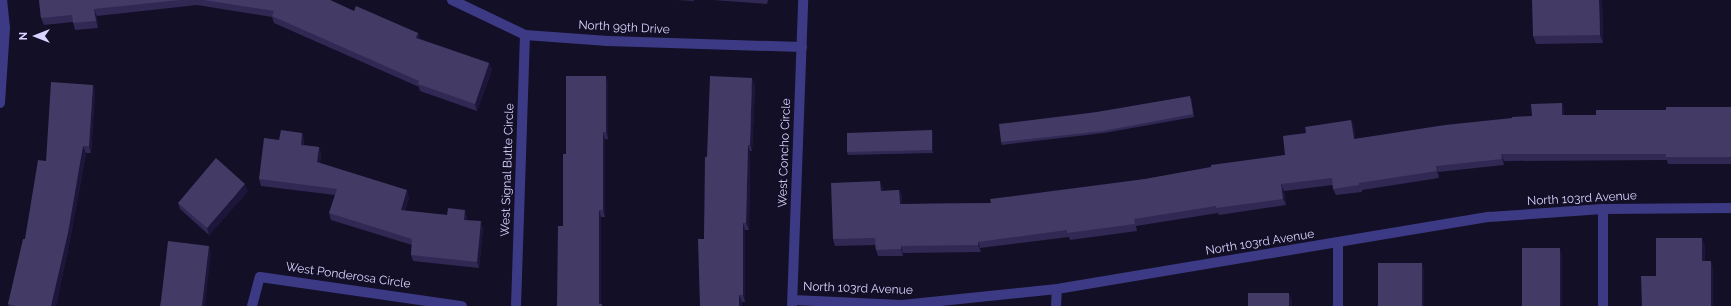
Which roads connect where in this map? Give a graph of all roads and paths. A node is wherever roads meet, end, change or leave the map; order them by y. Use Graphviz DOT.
graph roads {
  1 [pos="2,0"];
  2 [pos="452,0"];
  3 [pos="803,0"];
  4 [pos="525,34"];
  5 [pos="802,47"];
  6 [pos="0,103"];
  7 [pos="1731,208"];
  8 [pos="1603,210"];
  9 [pos="1338,243"];
  10 [pos="1056,289"];
  11 [pos="792,303"];
  12 [pos="252,306"];
  13 [pos="462,306"];
  14 [pos="516,306"];
  15 [pos="1056,306"];
  16 [pos="1338,306"];
  17 [pos="1603,306"];
  1 -- 6 [label="street"];
  2 -- 4 [label="street, North 99th Drive"];
  3 -- 5 [label="street, West Concho Circle"];
  4 -- 5 [label="street, North 99th Drive"];
  4 -- 14 [label="street, West Signal Butte Circle"];
  5 -- 11 [label="street, West Concho Circle"];
  7 -- 8 [label="street, North 103rd Avenue"];
  8 -- 9 [label="street, North 103rd Avenue"];
  8 -- 17 [label="street"];
  9 -- 10 [label="street, North 103rd Avenue"];
  9 -- 16 [label="street"];
  10 -- 11 [label="street, North 103rd Avenue"];
  10 -- 15 [label="street"];
  12 -- 13 [label="street, West Ponderosa Circle"];
}
